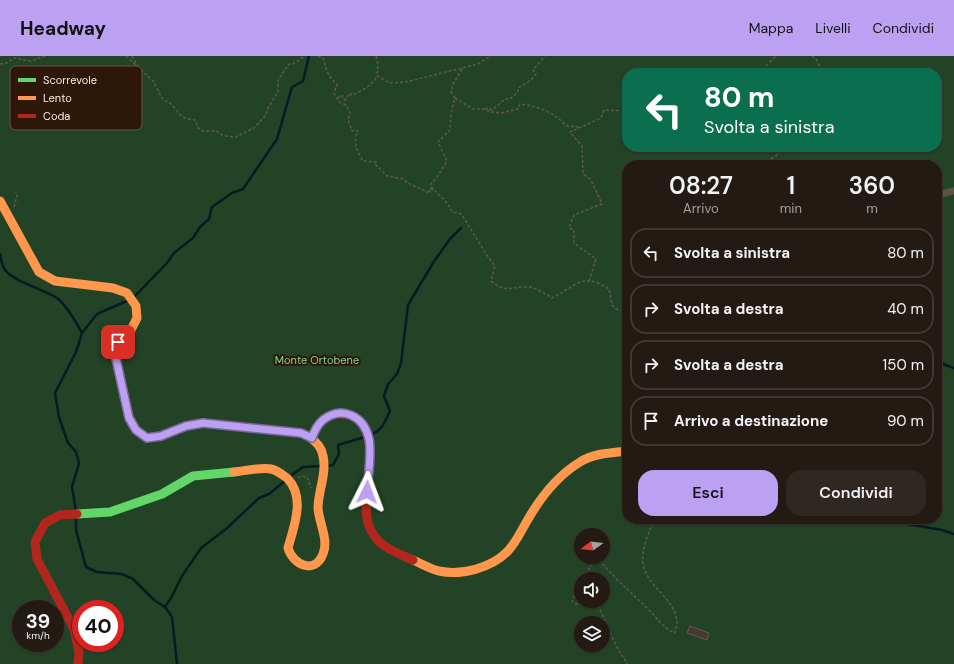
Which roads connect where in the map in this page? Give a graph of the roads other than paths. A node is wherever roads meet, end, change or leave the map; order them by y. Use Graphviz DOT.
graph roads {
  1 [pos="954,191"];
  2 [pos="942,193"];
  3 [pos="0,201"];
  4 [pos="312,438"];
  5 [pos="622,452"];
  6 [pos="78,664"];
  1 -- 2 [label="street"];
  3 -- 4 [label="street"];
  4 -- 5 [label="street"];
  4 -- 6 [label="street"];
}
